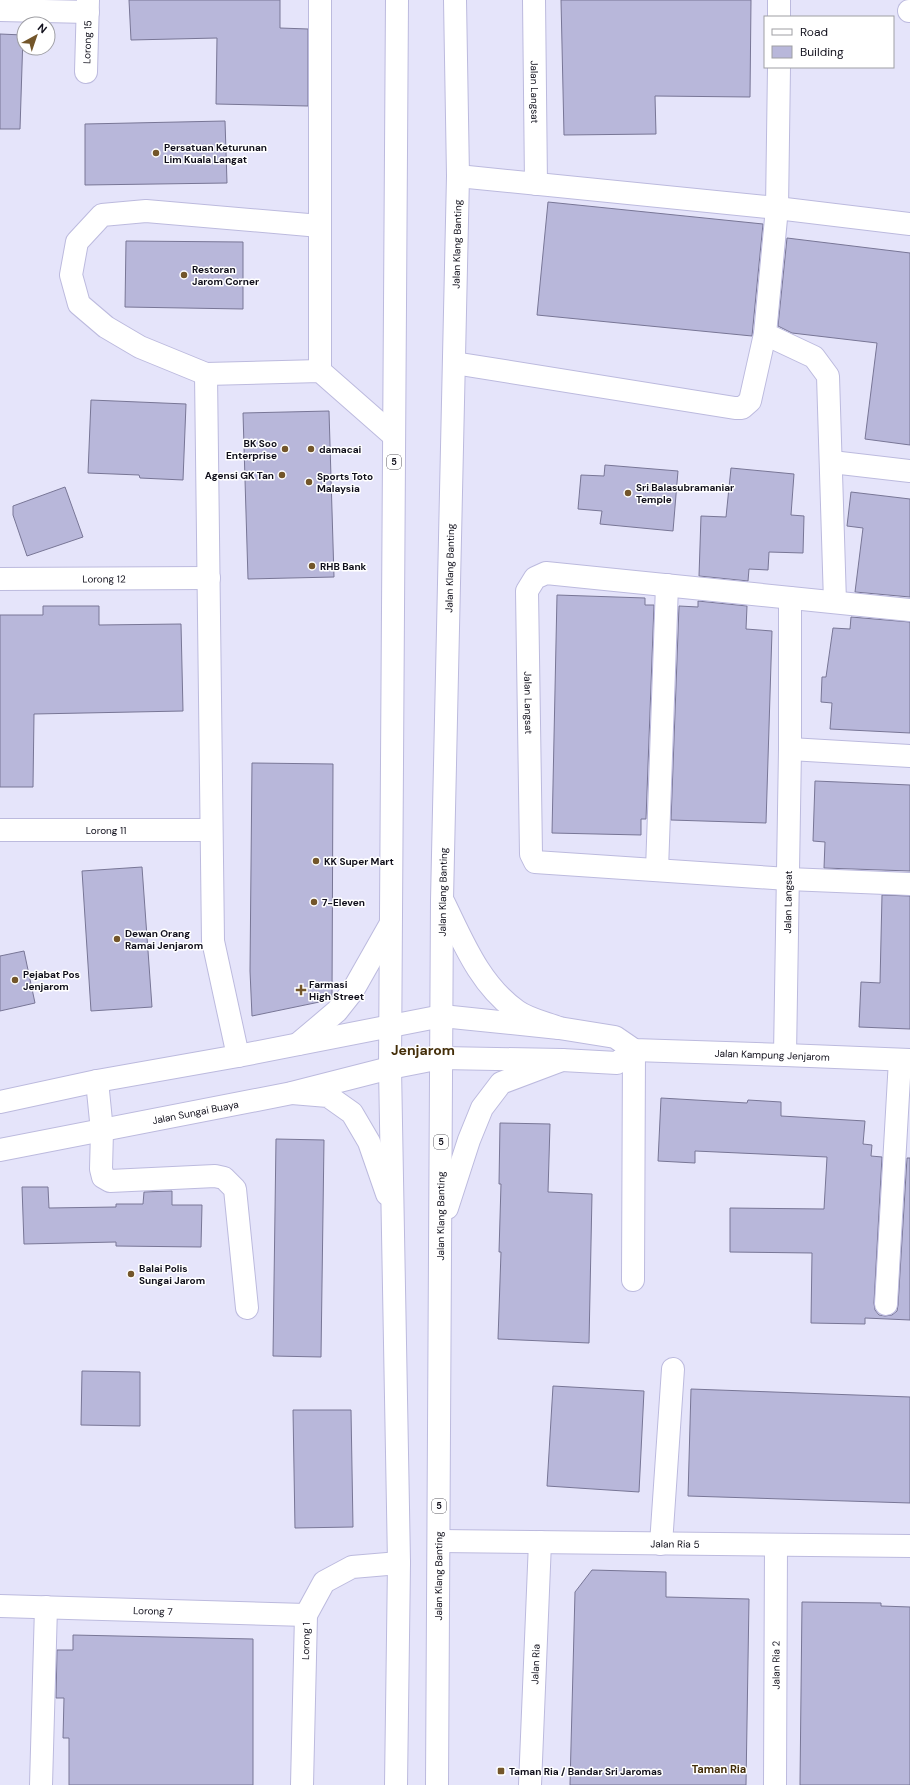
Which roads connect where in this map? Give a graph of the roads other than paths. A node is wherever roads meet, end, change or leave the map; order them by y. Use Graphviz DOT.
graph roads {
  1 [pos="320,0"];
  2 [pos="397,0"];
  3 [pos="455,0"];
  4 [pos="534,0"];
  5 [pos="779,0"];
  6 [pos="88,6"];
  7 [pos="0,10"];
  8 [pos="779,16"];
  9 [pos="779,68"];
  10 [pos="86,72"];
  11 [pos="458,176"];
  12 [pos="536,184"];
  13 [pos="778,208"];
  14 [pos="910,224"];
  15 [pos="320,226"];
  16 [pos="765,334"];
  17 [pos="454,363"];
  18 [pos="320,371"];
  19 [pos="206,374"];
  20 [pos="394,436"];
  21 [pos="832,462"];
  22 [pos="910,471"];
  23 [pos="0,578"];
  24 [pos="209,578"];
  25 [pos="667,585"];
  26 [pos="790,598"];
  27 [pos="835,602"];
  28 [pos="910,610"];
  29 [pos="790,749"];
  30 [pos="910,756"];
  31 [pos="0,830"];
  32 [pos="211,830"];
  33 [pos="657,870"];
  34 [pos="788,879"];
  35 [pos="910,884"];
  36 [pos="442,900"];
  37 [pos="391,923"];
  38 [pos="442,1016"];
  39 [pos="390,1026"];
  40 [pos="560,1028"];
  41 [pos="298,1044"];
  42 [pos="634,1050"];
  43 [pos="785,1055"];
  44 [pos="238,1056"];
  45 [pos="441,1058"];
  46 [pos="562,1060"];
  47 [pos="905,1060"];
  48 [pos="390,1068"];
  49 [pos="97,1081"];
  50 [pos="292,1093"];
  51 [pos="0,1102"];
  52 [pos="102,1131"];
  53 [pos="0,1150"];
  54 [pos="393,1212"];
  55 [pos="441,1226"];
  56 [pos="633,1280"];
  57 [pos="886,1304"];
  58 [pos="247,1308"];
  59 [pos="673,1369"];
  60 [pos="439,1542"];
  61 [pos="540,1542"];
  62 [pos="661,1544"];
  63 [pos="776,1545"];
  64 [pos="910,1546"];
  65 [pos="400,1563"];
  66 [pos="0,1606"];
  67 [pos="46,1607"];
  68 [pos="306,1615"];
  69 [pos="41,1785"];
  70 [pos="302,1785"];
  71 [pos="396,1785"];
  72 [pos="437,1785"];
  73 [pos="530,1785"];
  74 [pos="775,1785"];
  1 -- 15 [label="main road"];
  2 -- 20 [label="main road, 5"];
  3 -- 11 [label="main road, Jalan Klang Banting / 5"];
  4 -- 12 [label="main road, Jalan Langsat"];
  5 -- 8 [label="main road"];
  6 -- 7 [label="main road, Lorong 15"];
  6 -- 10 [label="main road, Lorong 15"];
  9 -- 13 [label="main road"];
  11 -- 12 [label="main road"];
  11 -- 17 [label="main road, Jalan Klang Banting / 5"];
  12 -- 13 [label="main road"];
  13 -- 14 [label="main road"];
  13 -- 16 [label="main road"];
  15 -- 18 [label="main road"];
  15 -- 19 [label="main road"];
  16 -- 17 [label="main road"];
  16 -- 21 [label="main road"];
  17 -- 36 [label="main road, Jalan Klang Banting / 5"];
  18 -- 19 [label="main road"];
  18 -- 20 [label="main road"];
  19 -- 24 [label="main road"];
  20 -- 37 [label="main road, 5"];
  21 -- 22 [label="main road"];
  21 -- 27 [label="main road"];
  23 -- 24 [label="main road, Lorong 12"];
  24 -- 32 [label="main road"];
  25 -- 26 [label="main road"];
  25 -- 33 [label="main road"];
  25 -- 33 [label="main road, Jalan Langsat"];
  26 -- 27 [label="main road"];
  26 -- 29 [label="main road, Jalan Langsat"];
  27 -- 28 [label="main road"];
  29 -- 30 [label="main road"];
  29 -- 34 [label="main road, Jalan Langsat"];
  31 -- 32 [label="main road, Lorong 11"];
  32 -- 44 [label="main road"];
  33 -- 34 [label="main road"];
  34 -- 35 [label="main road"];
  34 -- 43 [label="main road, Jalan Langsat"];
  36 -- 38 [label="main road, Jalan Klang Banting / 5"];
  36 -- 40 [label="main road"];
  37 -- 39 [label="main road, 5"];
  37 -- 41 [label="main road"];
  38 -- 39 [label="main road"];
  38 -- 40 [label="main road"];
  38 -- 45 [label="main road, Jalan Klang Banting / 5"];
  39 -- 41 [label="main road"];
  39 -- 48 [label="main road, 5"];
  40 -- 42 [label="main road"];
  41 -- 44 [label="main road"];
  42 -- 43 [label="main road, Jalan Kampung Jenjarom"];
  42 -- 46 [label="main road"];
  42 -- 56 [label="main road"];
  43 -- 47 [label="main road, Jalan Kampung Jenjarom"];
  44 -- 49 [label="main road"];
  45 -- 46 [label="main road"];
  45 -- 48 [label="main road, Jalan Sungai Buaya"];
  45 -- 55 [label="main road, Jalan Klang Banting / 5"];
  46 -- 55 [label="main road"];
  47 -- 57 [label="main road"];
  48 -- 50 [label="main road, Jalan Sungai Buaya"];
  48 -- 54 [label="main road, 5"];
  49 -- 51 [label="main road"];
  49 -- 52 [label="main road"];
  50 -- 52 [label="main road, Jalan Sungai Buaya"];
  50 -- 54 [label="main road"];
  52 -- 53 [label="main road, Jalan Sungai Buaya"];
  52 -- 58 [label="main road"];
  54 -- 65 [label="main road, 5"];
  55 -- 60 [label="main road, Jalan Klang Banting / 5"];
  59 -- 62 [label="main road"];
  60 -- 61 [label="main road, Jalan Ria 5"];
  60 -- 72 [label="main road, Jalan Klang Banting / 5"];
  61 -- 62 [label="main road, Jalan Ria 5"];
  61 -- 73 [label="main road, Jalan Ria"];
  62 -- 63 [label="main road, Jalan Ria 5"];
  63 -- 64 [label="main road, Jalan Ria 5"];
  63 -- 74 [label="main road, Jalan Ria 2"];
  65 -- 68 [label="main road, Lorong 1"];
  65 -- 71 [label="main road, 5"];
  66 -- 67 [label="main road, Lorong 7"];
  67 -- 68 [label="main road, Lorong 7"];
  67 -- 69 [label="main road"];
  68 -- 70 [label="main road, Lorong 1"];
}
